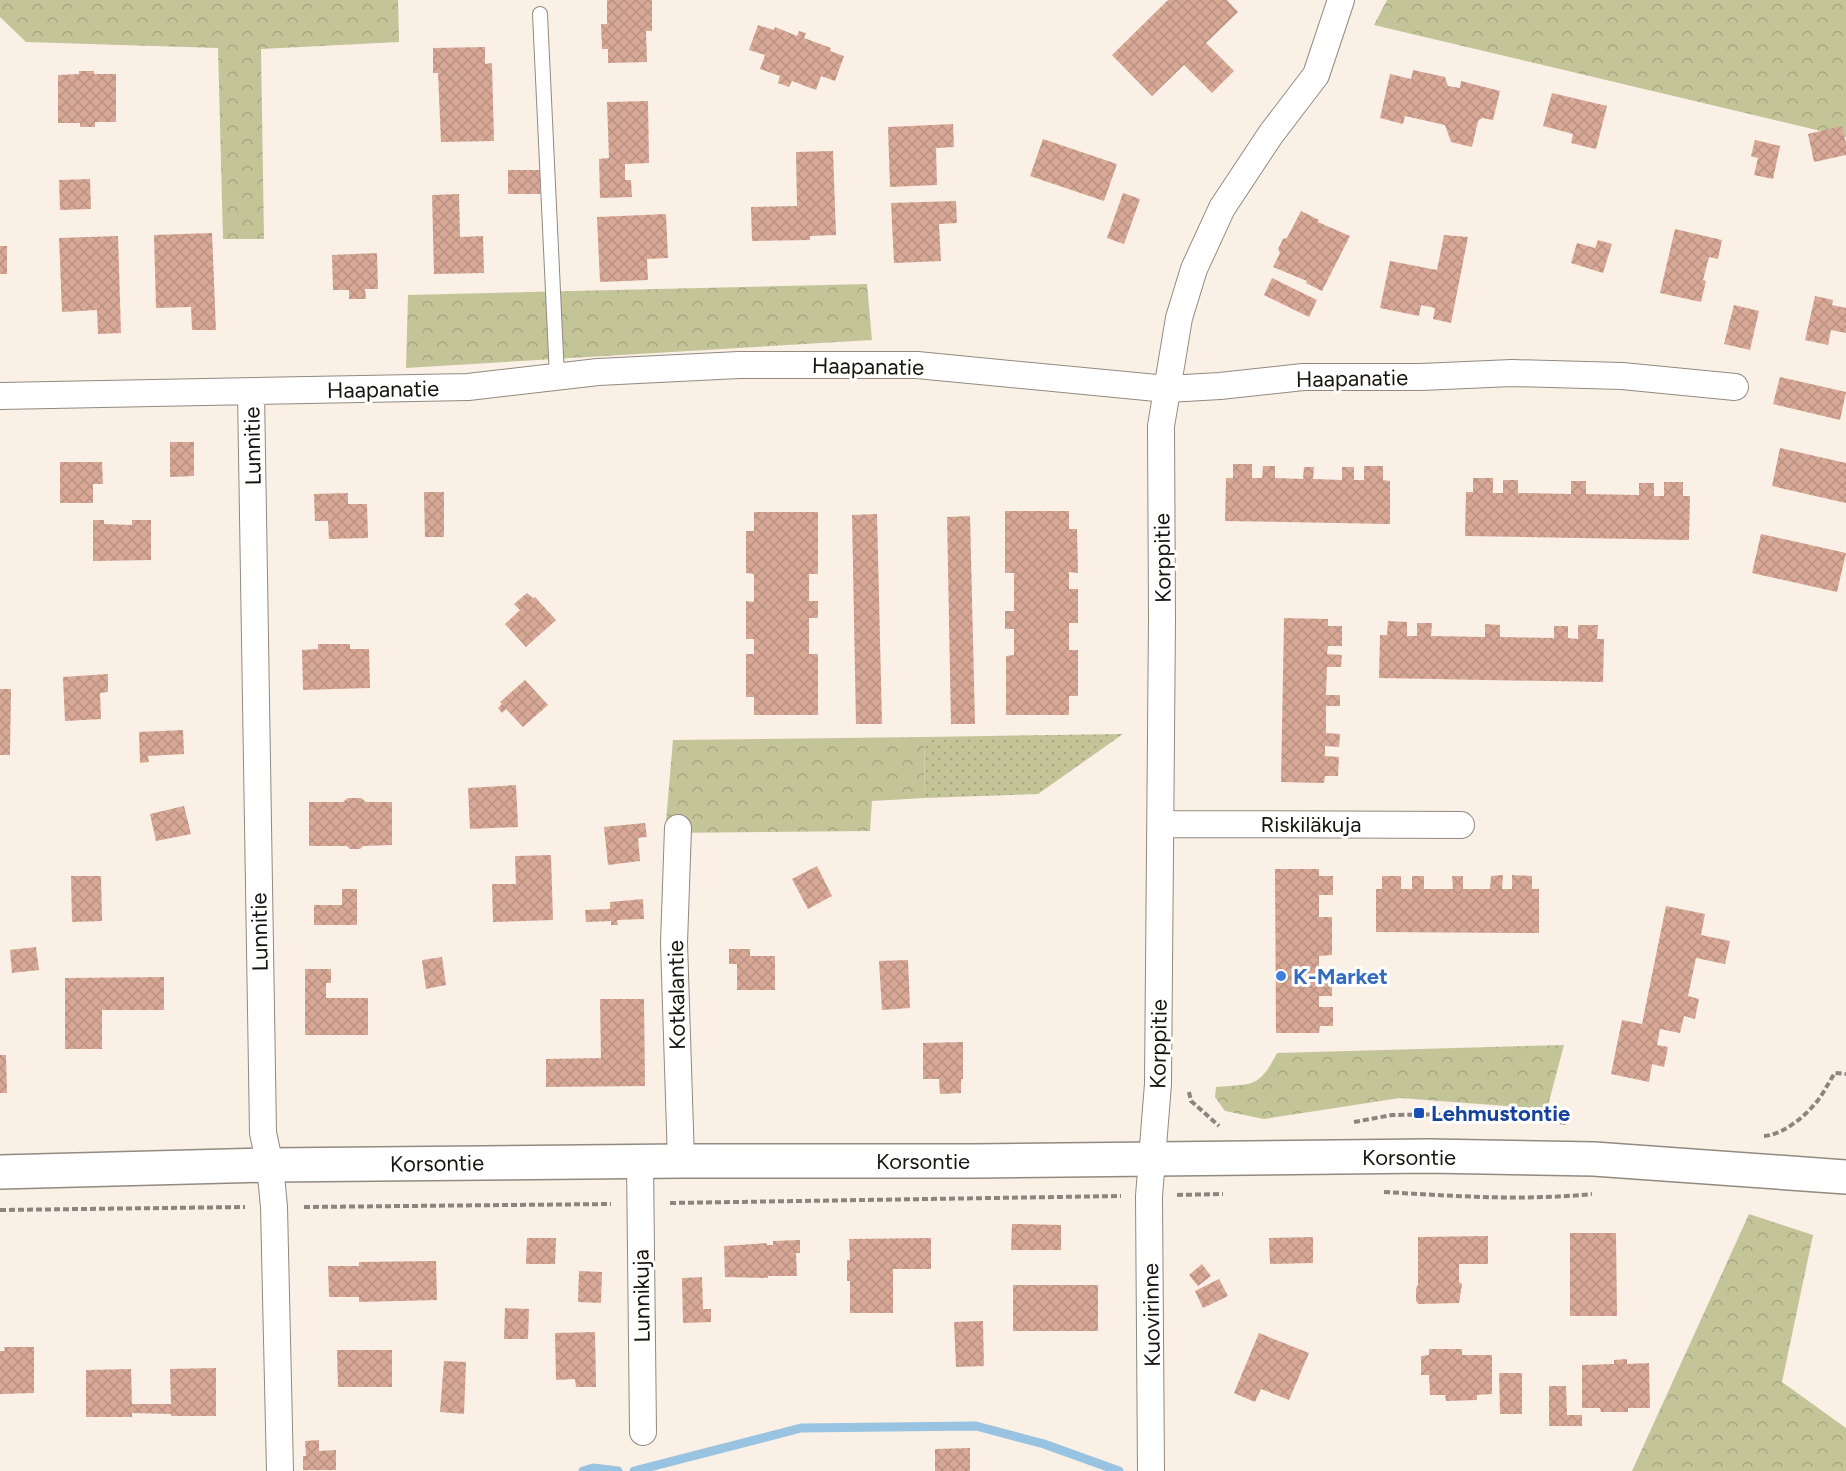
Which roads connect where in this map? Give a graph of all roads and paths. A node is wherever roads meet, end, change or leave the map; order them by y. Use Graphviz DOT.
graph roads {
  1 [pos="1341,0"];
  2 [pos="540,14"];
  3 [pos="557,377"];
  4 [pos="1735,387"];
  5 [pos="1167,389"];
  6 [pos="251,392"];
  7 [pos="0,396"];
  8 [pos="1161,824"];
  9 [pos="1461,825"];
  10 [pos="678,828"];
  11 [pos="1846,1074"];
  12 [pos="1186,1083"];
  13 [pos="1347,1123"];
  14 [pos="1573,1123"];
  15 [pos="1229,1128"];
  16 [pos="1757,1136"];
  17 [pos="1153,1160"];
  18 [pos="640,1161"];
  19 [pos="681,1161"];
  20 [pos="270,1165"];
  21 [pos="1845,1171"];
  22 [pos="0,1172"];
  23 [pos="1381,1192"];
  24 [pos="1228,1194"];
  25 [pos="1595,1194"];
  26 [pos="1149,1196"];
  27 [pos="640,1203"];
  28 [pos="274,1207"];
  29 [pos="0,1210"];
  30 [pos="643,1431"];
  31 [pos="280,1471"];
  32 [pos="1151,1471"];
  1 -- 5 [label="street, Korppitie"];
  2 -- 3 [label="lane"];
  3 -- 5 [label="street, Haapanatie"];
  3 -- 6 [label="street, Haapanatie"];
  4 -- 5 [label="street, Haapanatie"];
  5 -- 8 [label="street, Korppitie"];
  6 -- 7 [label="street, Haapanatie"];
  6 -- 20 [label="street, Lunnitie"];
  8 -- 9 [label="street, Riskiläkuja"];
  8 -- 17 [label="street, Korppitie"];
  10 -- 19 [label="street, Kotkalantie"];
  11 -- 16 [label="path"];
  12 -- 15 [label="path"];
  13 -- 14 [label="path"];
  17 -- 19 [label="main road, Korsontie"];
  17 -- 21 [label="main road, Korsontie"];
  17 -- 26 [label="street, Kuovirinne"];
  18 -- 19 [label="main road, Korsontie"];
  18 -- 20 [label="main road, Korsontie"];
  18 -- 27 [label="street, Lunnikuja"];
  20 -- 22 [label="main road, Korsontie"];
  20 -- 28 [label="street, Lunnitie"];
  23 -- 25 [label="path"];
  24 -- 26 [label="path"];
  26 -- 27 [label="path"];
  26 -- 32 [label="street, Kuovirinne"];
  27 -- 28 [label="path"];
  27 -- 30 [label="street, Lunnikuja"];
  28 -- 29 [label="path"];
  28 -- 31 [label="street, Lunnitie"];
}
